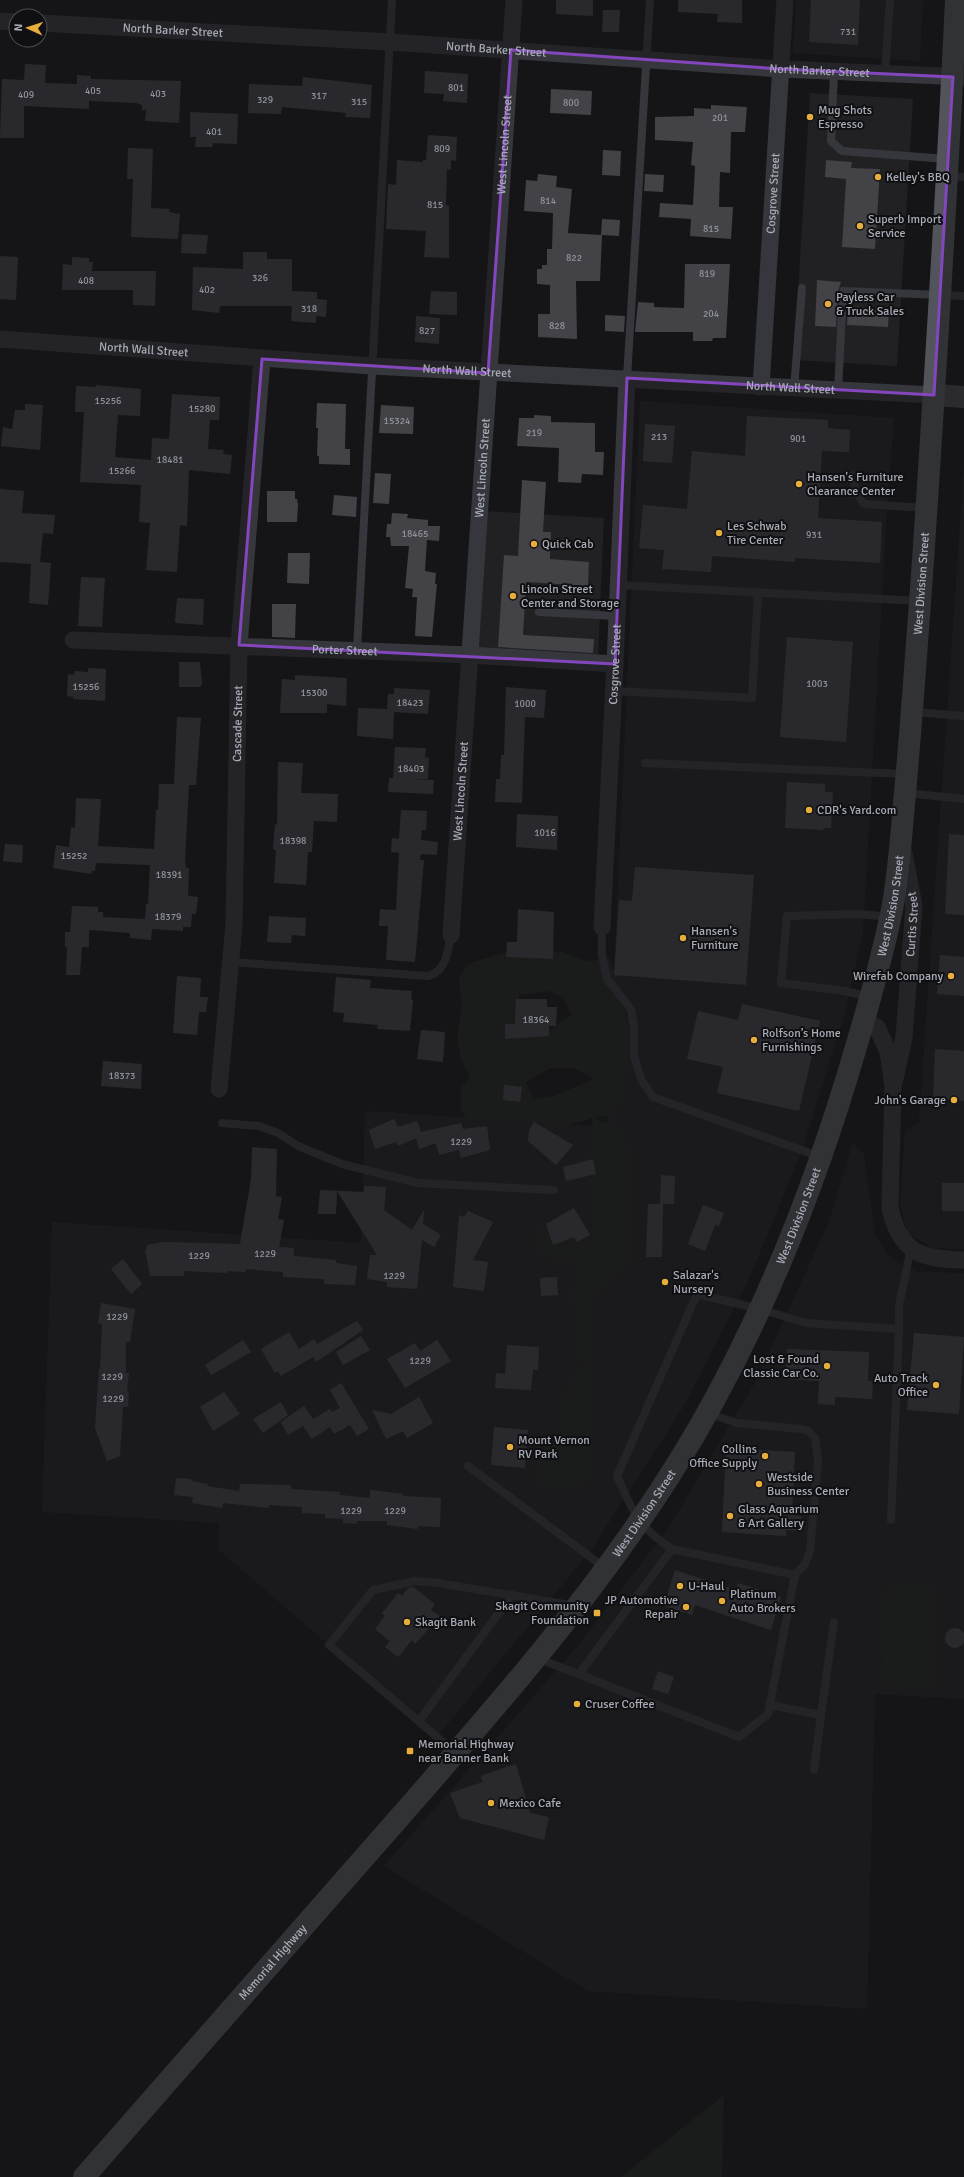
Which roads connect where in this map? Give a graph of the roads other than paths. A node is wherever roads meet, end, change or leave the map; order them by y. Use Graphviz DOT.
graph roads {
  1 [pos="392,0"];
  2 [pos="514,0"];
  3 [pos="650,0"];
  4 [pos="786,0"];
  5 [pos="890,0"];
  6 [pos="956,0"];
  7 [pos="48,23"];
  8 [pos="390,42"];
  9 [pos="511,50"];
  10 [pos="646,60"];
  11 [pos="781,69"];
  12 [pos="834,72"];
  13 [pos="885,74"];
  14 [pos="958,77"];
  15 [pos="953,170"];
  16 [pos="802,288"];
  17 [pos="940,295"];
  18 [pos="964,296"];
  19 [pos="0,339"];
  20 [pos="262,359"];
  21 [pos="372,366"];
  22 [pos="488,373"];
  23 [pos="627,378"];
  24 [pos="761,387"];
  25 [pos="794,389"];
  26 [pos="838,390"];
  27 [pos="934,395"];
  28 [pos="964,397"];
  29 [pos="853,476"];
  30 [pos="926,508"];
  31 [pos="619,585"];
  32 [pos="758,592"];
  33 [pos="920,601"];
  34 [pos="539,612"];
  35 [pos="617,616"];
  36 [pos="73,640"];
  37 [pos="239,645"];
  38 [pos="357,650"];
  39 [pos="470,655"];
  40 [pos="615,664"];
  41 [pos="614,691"];
  42 [pos="912,712"];
  43 [pos="964,716"];
  44 [pos="645,763"];
  45 [pos="906,783"];
  46 [pos="964,799"];
  47 [pos="901,835"];
  48 [pos="890,917"];
  49 [pos="602,927"];
  50 [pos="451,935"];
  51 [pos="229,962"];
  52 [pos="870,998"];
  53 [pos="864,1021"];
  54 [pos="892,1086"];
  55 [pos="219,1089"];
  56 [pos="222,1123"];
  57 [pos="821,1157"];
  58 [pos="554,1190"];
  59 [pos="911,1248"];
  60 [pos="964,1260"];
  61 [pos="760,1309"];
  62 [pos="899,1329"];
  63 [pos="706,1413"];
  64 [pos="468,1466"];
  65 [pos="891,1520"];
  66 [pos="639,1522"];
  67 [pos="672,1549"];
  68 [pos="606,1568"];
  69 [pos="795,1575"];
  70 [pos="512,1595"];
  71 [pos="579,1606"];
  72 [pos="834,1622"];
  73 [pos="536,1658"];
  74 [pos="579,1674"];
  75 [pos="770,1705"];
  76 [pos="821,1715"];
  77 [pos="419,1721"];
  78 [pos="459,1750"];
  79 [pos="814,1770"];
  80 [pos="84,2177"];
  1 -- 8 [label="lane"];
  2 -- 9 [label="street, West Lincoln Street"];
  3 -- 10 [label="lane"];
  4 -- 11 [label="street, Cosgrove Street"];
  5 -- 13 [label="lane"];
  6 -- 14 [label="main road, West Division Street"];
  7 -- 8 [label="street, North Barker Street"];
  8 -- 9 [label="street, North Barker Street"];
  8 -- 21 [label="lane"];
  9 -- 10 [label="street, North Barker Street"];
  9 -- 22 [label="street, West Lincoln Street"];
  10 -- 11 [label="street, North Barker Street"];
  10 -- 23 [label="lane"];
  11 -- 12 [label="street, North Barker Street"];
  11 -- 24 [label="street, Cosgrove Street"];
  12 -- 13 [label="street, North Barker Street"];
  12 -- 15 [label="lane"];
  13 -- 14 [label="street, North Barker Street"];
  14 -- 15 [label="main road, West Division Street"];
  15 -- 17 [label="main road, West Division Street"];
  16 -- 25 [label="lane"];
  17 -- 18 [label="lane"];
  17 -- 26 [label="lane"];
  17 -- 27 [label="main road, West Division Street"];
  19 -- 20 [label="street, North Wall Street"];
  20 -- 21 [label="street, North Wall Street"];
  20 -- 37 [label="street, Cascade Street"];
  21 -- 22 [label="street, North Wall Street"];
  21 -- 38 [label="lane"];
  22 -- 23 [label="street, North Wall Street"];
  22 -- 39 [label="street, West Lincoln Street"];
  23 -- 24 [label="street, North Wall Street"];
  23 -- 31 [label="street, Cosgrove Street"];
  24 -- 25 [label="street, North Wall Street"];
  25 -- 26 [label="street, North Wall Street"];
  26 -- 27 [label="street, North Wall Street"];
  27 -- 28 [label="street"];
  27 -- 30 [label="main road, West Division Street"];
  29 -- 30 [label="lane"];
  30 -- 33 [label="main road, West Division Street"];
  31 -- 32 [label="lane"];
  31 -- 35 [label="street, Cosgrove Street"];
  32 -- 33 [label="lane"];
  32 -- 41 [label="lane"];
  33 -- 42 [label="main road, West Division Street"];
  34 -- 35 [label="lane"];
  35 -- 40 [label="street, Cosgrove Street"];
  36 -- 37 [label="street, Porter Street"];
  37 -- 38 [label="street, Porter Street"];
  37 -- 51 [label="street, Cascade Street"];
  38 -- 39 [label="street, Porter Street"];
  39 -- 40 [label="street, Porter Street"];
  39 -- 50 [label="street, West Lincoln Street"];
  40 -- 41 [label="street, Cosgrove Street"];
  41 -- 49 [label="street, Cosgrove Street"];
  42 -- 43 [label="lane"];
  42 -- 45 [label="main road, West Division Street"];
  44 -- 45 [label="lane"];
  45 -- 46 [label="lane"];
  45 -- 47 [label="main road, West Division Street"];
  47 -- 48 [label="main road, West Division Street"];
  47 -- 54 [label="street, Curtis Street"];
  48 -- 52 [label="main road, West Division Street"];
  48 -- 52 [label="lane"];
  49 -- 57 [label="lane"];
  50 -- 51 [label="lane"];
  51 -- 55 [label="street, Cascade Street"];
  52 -- 53 [label="main road, West Division Street"];
  53 -- 54 [label="street, Curtis Street"];
  53 -- 57 [label="main road, West Division Street"];
  54 -- 59 [label="street, Curtis Street"];
  56 -- 58 [label="lane"];
  57 -- 61 [label="main road, West Division Street"];
  59 -- 60 [label="street, Curtis Street"];
  59 -- 62 [label="lane"];
  61 -- 62 [label="lane"];
  61 -- 63 [label="main road, West Division Street"];
  61 -- 66 [label="lane"];
  62 -- 65 [label="lane"];
  63 -- 66 [label="main road, West Division Street"];
  63 -- 69 [label="lane"];
  64 -- 68 [label="lane"];
  66 -- 67 [label="lane"];
  66 -- 68 [label="main road, West Division Street"];
  67 -- 69 [label="lane"];
  67 -- 74 [label="lane"];
  68 -- 71 [label="main road, West Division Street"];
  69 -- 75 [label="lane"];
  70 -- 71 [label="lane"];
  70 -- 77 [label="lane"];
  70 -- 77 [label="lane"];
  71 -- 73 [label="main road, West Division Street"];
  72 -- 76 [label="lane"];
  73 -- 74 [label="lane"];
  73 -- 78 [label="main road, West Division Street"];
  74 -- 75 [label="lane"];
  75 -- 76 [label="lane"];
  76 -- 79 [label="lane"];
  77 -- 78 [label="lane"];
  78 -- 80 [label="main road, Memorial Highway"];
}
